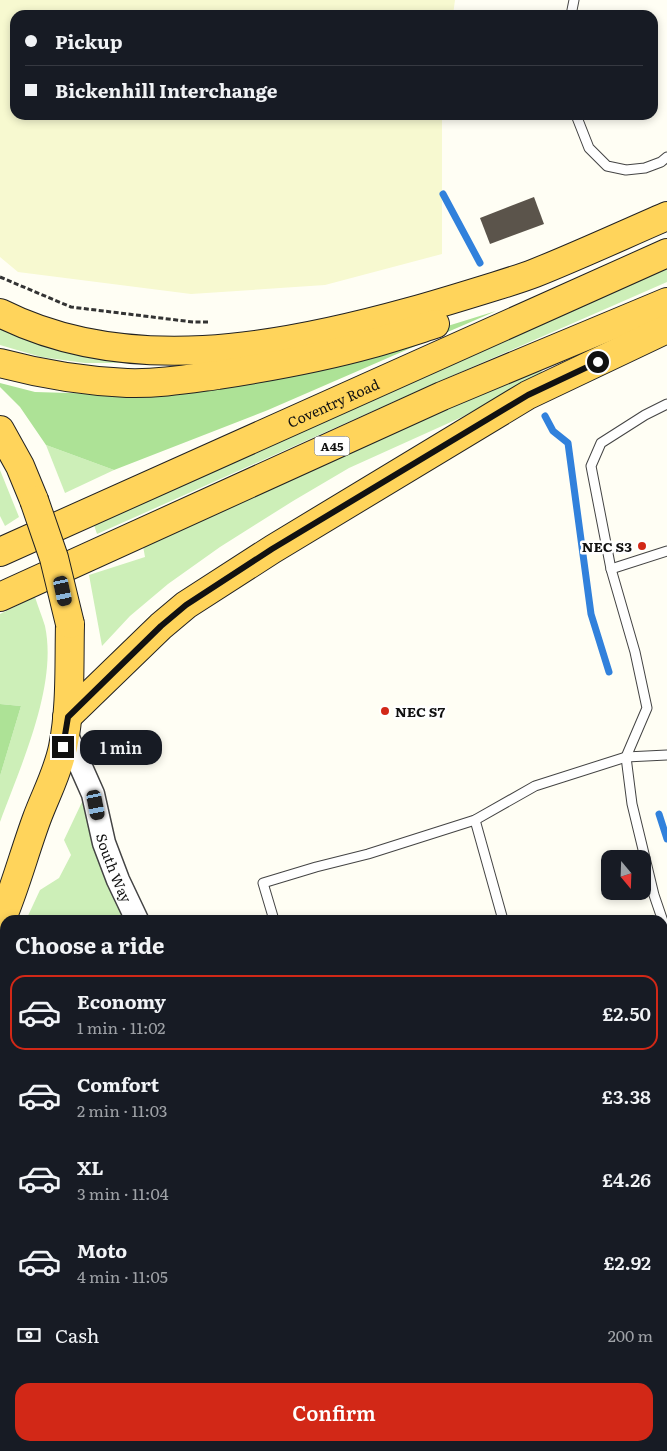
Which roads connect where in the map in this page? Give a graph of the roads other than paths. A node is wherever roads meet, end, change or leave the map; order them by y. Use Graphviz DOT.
graph roads {
  1 [pos="578,120"];
  2 [pos="667,157"];
  3 [pos="667,216"];
  4 [pos="667,235"];
  5 [pos="667,253"];
  6 [pos="667,302"];
  7 [pos="0,313"];
  8 [pos="667,329"];
  9 [pos="0,363"];
  10 [pos="667,404"];
  11 [pos="0,430"];
  12 [pos="667,551"];
  13 [pos="0,552"];
  14 [pos="611,569"];
  15 [pos="0,597"];
  16 [pos="66,724"];
  17 [pos="667,755"];
  18 [pos="626,757"];
  19 [pos="475,820"];
  20 [pos="3,915"];
  21 [pos="135,915"];
  22 [pos="273,915"];
  23 [pos="502,915"];
  24 [pos="661,915"];
  1 -- 2 [label="lane"];
  3 -- 7 [label="highway"];
  4 -- 9 [label="highway"];
  5 -- 13 [label="highway, Coventry Road"];
  6 -- 15 [label="highway, A45"];
  8 -- 16 [label="highway"];
  10 -- 14 [label="lane"];
  11 -- 16 [label="highway, bridge"];
  12 -- 14 [label="lane"];
  14 -- 18 [label="lane"];
  16 -- 20 [label="highway"];
  16 -- 21 [label="street, South Way"];
  17 -- 18 [label="lane"];
  18 -- 19 [label="lane"];
  18 -- 24 [label="lane"];
  19 -- 22 [label="lane"];
  19 -- 23 [label="lane"];
}
